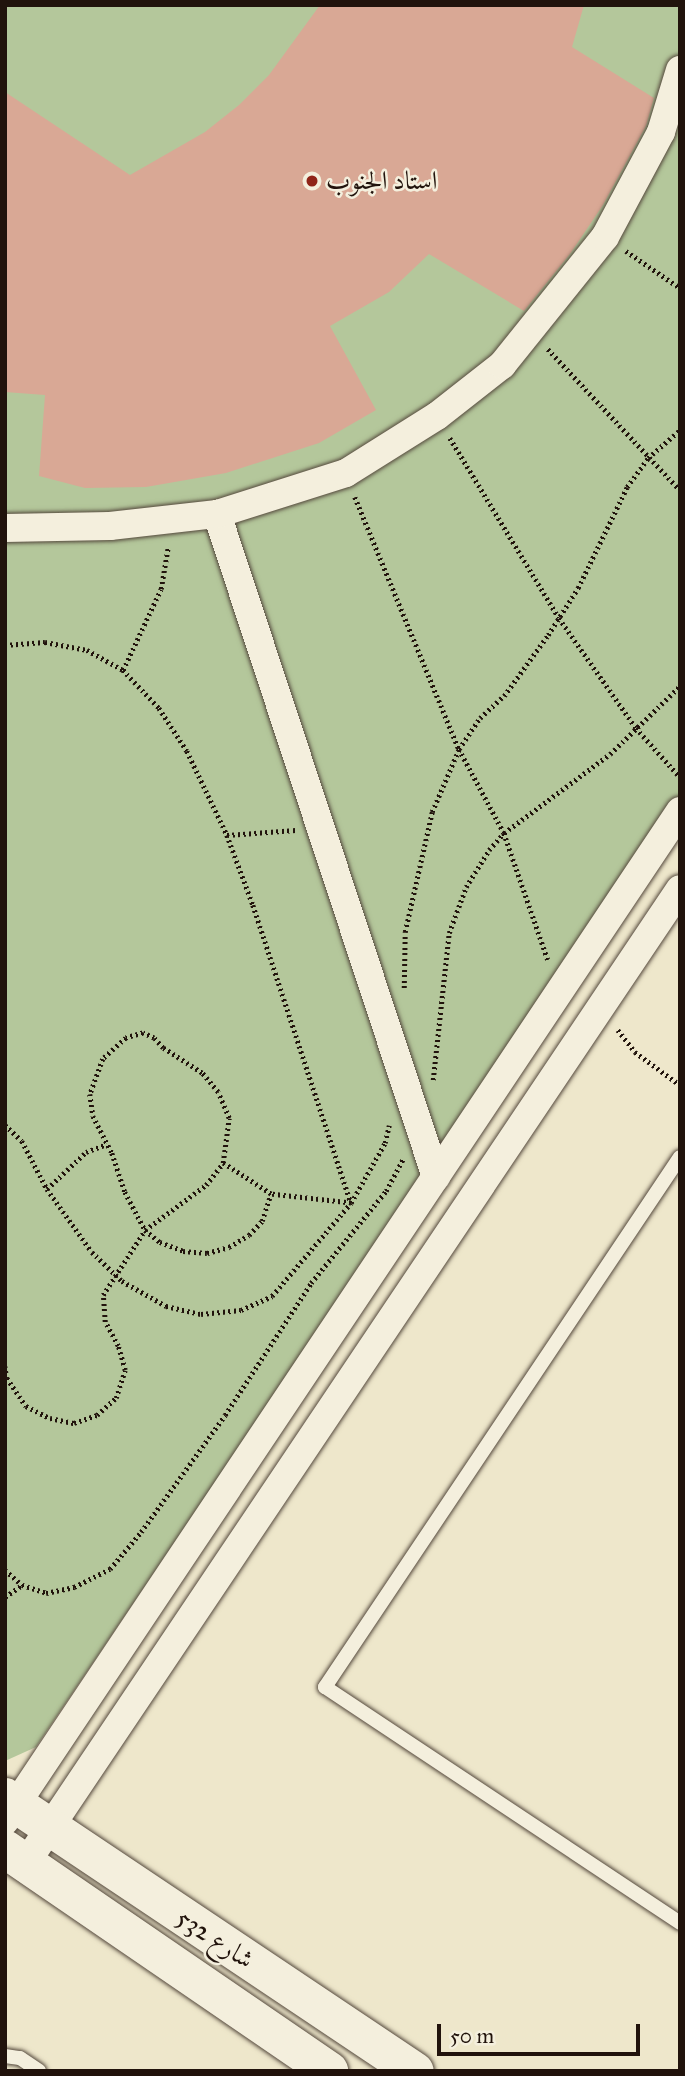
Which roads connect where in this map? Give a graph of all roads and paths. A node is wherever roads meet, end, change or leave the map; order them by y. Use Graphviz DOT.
graph roads {
  1 [pos="680,70"];
  2 [pos="605,237"];
  3 [pos="680,288"];
  4 [pos="531,330"];
  5 [pos="437,416"];
  6 [pos="346,473"];
  7 [pos="680,490"];
  8 [pos="217,514"];
  9 [pos="173,519"];
  10 [pos="5,528"];
  11 [pos="5,645"];
  12 [pos="123,670"];
  13 [pos="680,686"];
  14 [pos="636,728"];
  15 [pos="680,778"];
  16 [pos="680,811"];
  17 [pos="321,828"];
  18 [pos="504,834"];
  19 [pos="227,835"];
  20 [pos="680,890"];
  21 [pos="567,980"];
  22 [pos="601,1007"];
  23 [pos="680,1085"];
  24 [pos="419,1128"];
  25 [pos="107,1144"];
  26 [pos="680,1157"];
  27 [pos="223,1163"];
  28 [pos="436,1177"];
  29 [pos="47,1189"];
  30 [pos="271,1194"];
  31 [pos="145,1230"];
  32 [pos="5,1366"];
  33 [pos="5,1570"];
  34 [pos="22,1585"];
  35 [pos="5,1597"];
  36 [pos="9,1808"];
  37 [pos="48,1827"];
  38 [pos="15,1856"];
  39 [pos="680,1923"];
  40 [pos="318,2048"];
  41 [pos="5,2056"];
  42 [pos="39,2071"];
  43 [pos="415,2071"];
  1 -- 2 [label="street"];
  2 -- 3 [label="path"];
  2 -- 4 [label="street"];
  4 -- 5 [label="street"];
  4 -- 7 [label="path"];
  5 -- 6 [label="street"];
  5 -- 14 [label="path"];
  6 -- 8 [label="street"];
  6 -- 18 [label="path"];
  8 -- 9 [label="street"];
  8 -- 17 [label="street"];
  9 -- 10 [label="street"];
  9 -- 12 [label="path"];
  11 -- 12 [label="path"];
  12 -- 19 [label="path"];
  13 -- 14 [label="path"];
  14 -- 15 [label="path"];
  14 -- 18 [label="path"];
  16 -- 21 [label="street"];
  17 -- 19 [label="path"];
  17 -- 24 [label="street"];
  18 -- 21 [label="path"];
  18 -- 24 [label="path"];
  19 -- 30 [label="path"];
  20 -- 22 [label="street"];
  21 -- 28 [label="street"];
  22 -- 23 [label="path"];
  22 -- 37 [label="street"];
  24 -- 28 [label="street"];
  24 -- 34 [label="path"];
  25 -- 27 [label="path"];
  25 -- 29 [label="path"];
  25 -- 31 [label="path"];
  26 -- 39 [label="lane"];
  27 -- 30 [label="path"];
  27 -- 31 [label="path"];
  28 -- 36 [label="street"];
  30 -- 31 [label="path"];
  31 -- 32 [label="path"];
  33 -- 34 [label="path"];
  34 -- 35 [label="path"];
  36 -- 37 [label="street, شارع 532"];
  37 -- 38 [label="street"];
  37 -- 40 [label="street, شارع 532"];
  38 -- 40 [label="street, شارع 532"];
  40 -- 43 [label="street, شارع 532"];
  41 -- 42 [label="lane"];
}
